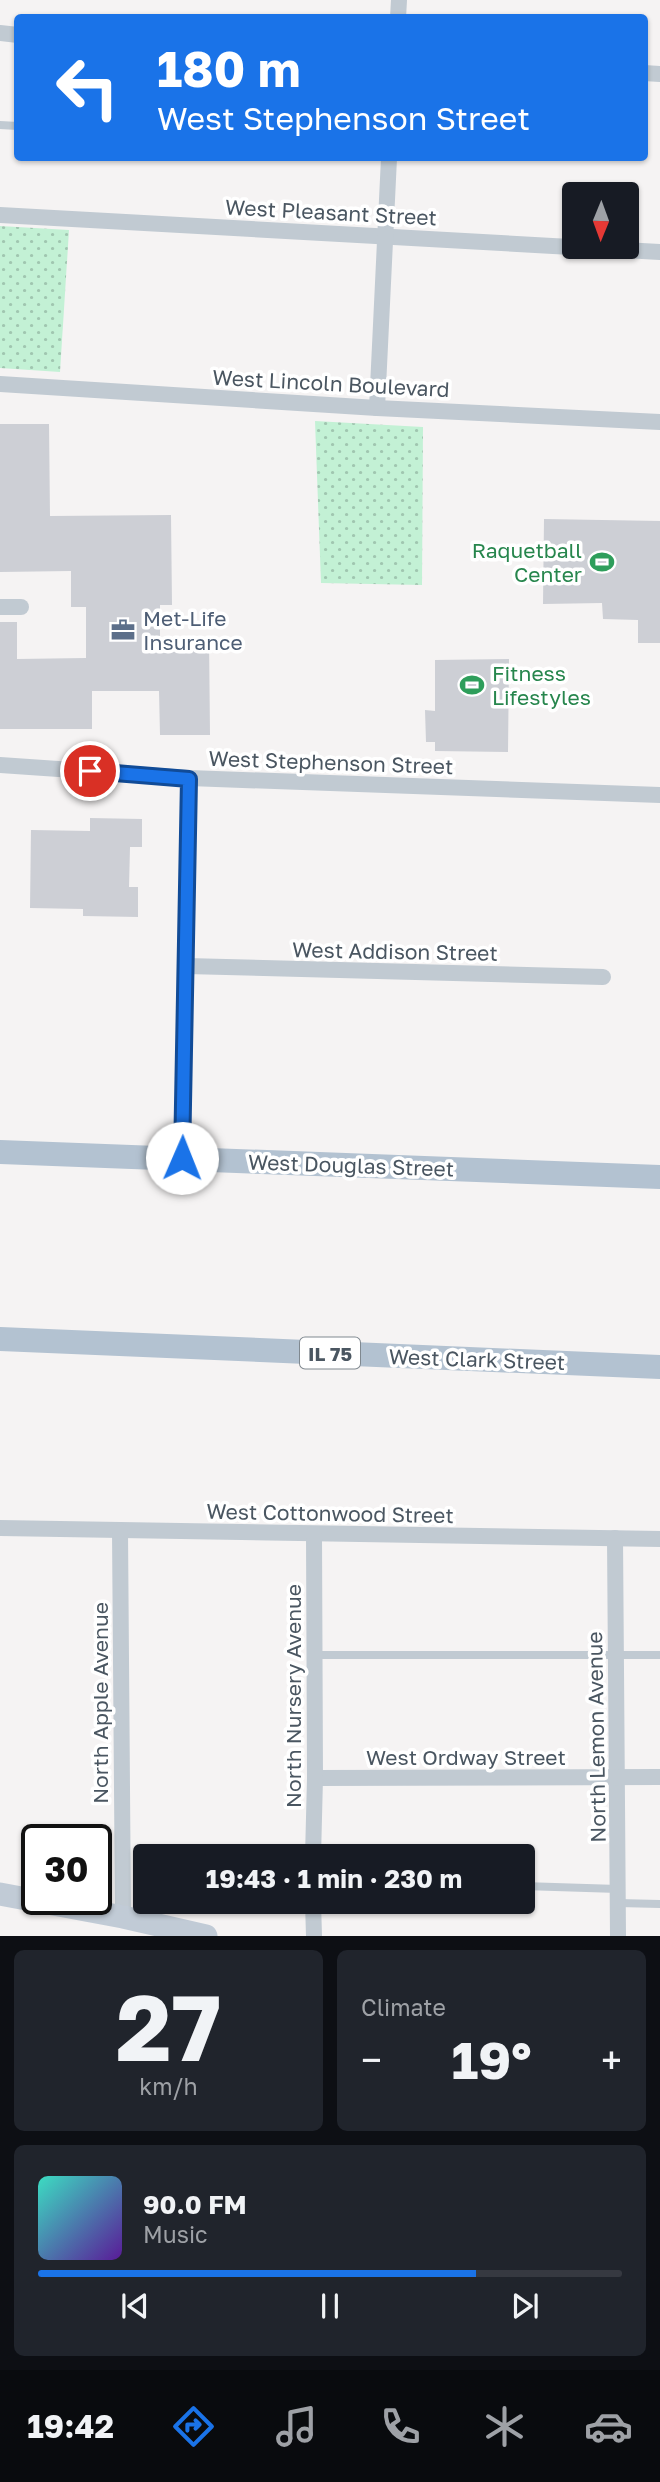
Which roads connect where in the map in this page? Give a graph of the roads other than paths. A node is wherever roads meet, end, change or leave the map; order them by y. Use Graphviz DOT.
graph roads {
  1 [pos="389,161"];
  2 [pos="0,215"];
  3 [pos="384,236"];
  4 [pos="660,252"];
  5 [pos="0,384"];
  6 [pos="377,408"];
  7 [pos="660,422"];
  8 [pos="0,607"];
  9 [pos="21,607"];
  10 [pos="0,765"];
  11 [pos="189,779"];
  12 [pos="660,795"];
  13 [pos="186,967"];
  14 [pos="603,977"];
  15 [pos="0,1152"];
  16 [pos="182,1158"];
  17 [pos="660,1177"];
  18 [pos="0,1339"];
  19 [pos="660,1367"];
  20 [pos="0,1528"];
  21 [pos="120,1531"];
  22 [pos="314,1535"];
  23 [pos="615,1538"];
  24 [pos="660,1539"];
  25 [pos="315,1655"];
  26 [pos="616,1655"];
  27 [pos="660,1655"];
  28 [pos="618,1777"];
  29 [pos="660,1777"];
  30 [pos="315,1778"];
  31 [pos="313,1844"];
  32 [pos="535,1887"];
  33 [pos="0,1894"];
  34 [pos="618,1896"];
  35 [pos="660,1904"];
  36 [pos="313,1914"];
  37 [pos="123,1917"];
  38 [pos="171,1932"];
  39 [pos="206,1936"];
  40 [pos="314,1936"];
  41 [pos="618,1936"];
  1 -- 3 [label="street"];
  2 -- 3 [label="street, West Pleasant Street"];
  3 -- 4 [label="street, West Pleasant Street"];
  3 -- 6 [label="street"];
  5 -- 6 [label="street, West Lincoln Boulevard"];
  6 -- 7 [label="street, West Lincoln Boulevard"];
  8 -- 9 [label="street"];
  10 -- 11 [label="street, West Stephenson Street"];
  11 -- 12 [label="street, West Stephenson Street"];
  11 -- 13 [label="street"];
  13 -- 14 [label="street, West Addison Street"];
  13 -- 16 [label="street"];
  15 -- 16 [label="main road, West Douglas Street"];
  16 -- 17 [label="main road, West Douglas Street"];
  18 -- 19 [label="main road, West Clark Street / IL 75"];
  20 -- 21 [label="street, West Cottonwood Street"];
  21 -- 22 [label="street, West Cottonwood Street"];
  21 -- 37 [label="street, North Apple Avenue"];
  22 -- 23 [label="street, West Cottonwood Street"];
  22 -- 25 [label="street, North Nursery Avenue"];
  23 -- 24 [label="street, West Cottonwood Street"];
  23 -- 26 [label="street, North Lemon Avenue"];
  25 -- 26 [label="lane"];
  25 -- 30 [label="street, North Nursery Avenue"];
  26 -- 27 [label="lane"];
  26 -- 28 [label="street, North Lemon Avenue"];
  28 -- 29 [label="street, West Ordway Street"];
  28 -- 30 [label="street, West Ordway Street"];
  28 -- 34 [label="street, North Lemon Avenue"];
  30 -- 31 [label="street, North Nursery Avenue"];
  32 -- 34 [label="lane"];
  33 -- 37 [label="main road"];
  34 -- 35 [label="lane"];
  34 -- 41 [label="street, North Lemon Avenue"];
  36 -- 40 [label="street"];
  37 -- 38 [label="main road"];
  38 -- 39 [label="main road"];
}
